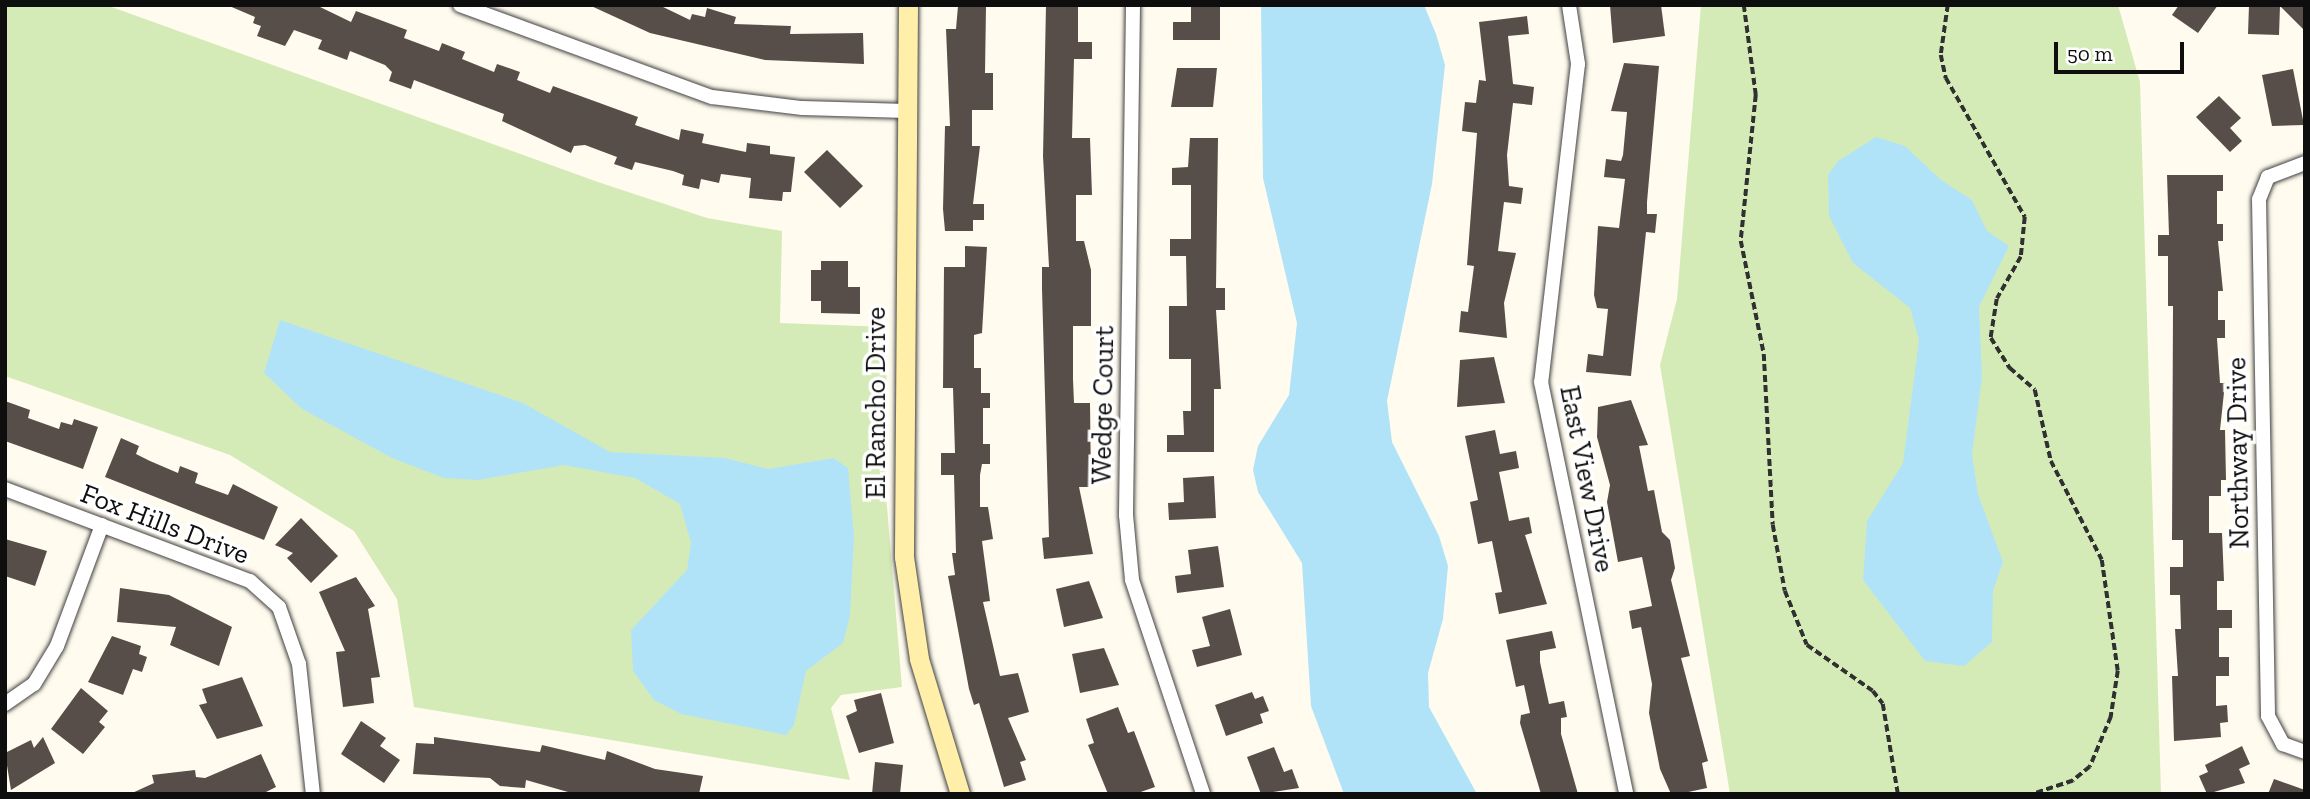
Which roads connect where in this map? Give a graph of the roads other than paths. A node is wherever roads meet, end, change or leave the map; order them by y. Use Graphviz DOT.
graph roads {
  1 [pos="460,5"];
  2 [pos="908,5"];
  3 [pos="1133,5"];
  4 [pos="1569,5"];
  5 [pos="907,111"];
  6 [pos="2305,163"];
  7 [pos="5,489"];
  8 [pos="102,526"];
  9 [pos="5,704"];
  10 [pos="2305,752"];
  11 [pos="313,794"];
  12 [pos="960,794"];
  13 [pos="1203,794"];
  14 [pos="1626,794"];
  1 -- 5 [label="street"];
  2 -- 5 [label="street, El Rancho Drive"];
  3 -- 13 [label="street, Wedge Court"];
  4 -- 14 [label="street, East View Drive"];
  5 -- 12 [label="street, El Rancho Drive"];
  6 -- 10 [label="street, Northway Drive"];
  7 -- 8 [label="street, Fox Hills Drive"];
  8 -- 9 [label="street"];
  8 -- 11 [label="street, Fox Hills Drive"];
}
